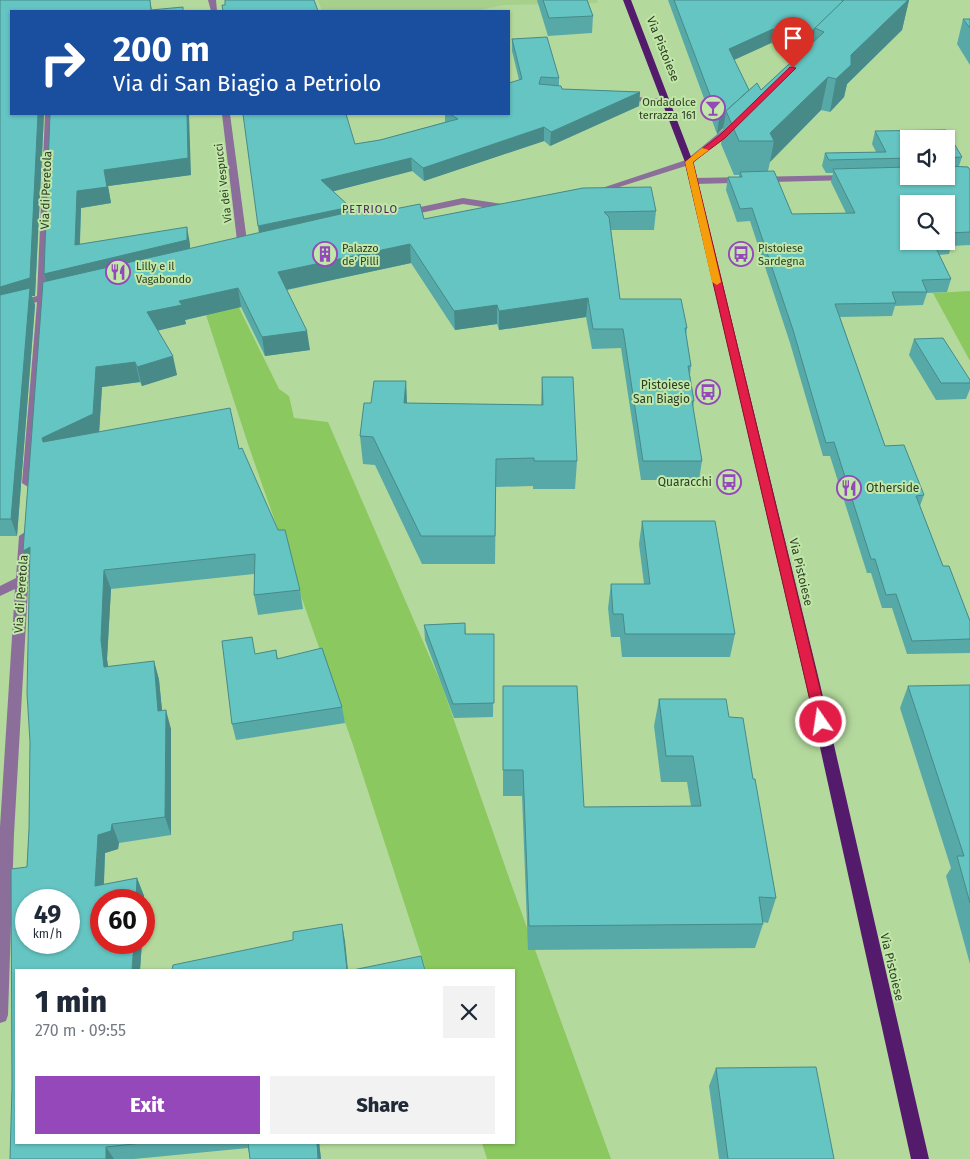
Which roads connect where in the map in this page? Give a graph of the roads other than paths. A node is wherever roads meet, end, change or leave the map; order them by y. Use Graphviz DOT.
graph roads {
  1 [pos="627,0"];
  2 [pos="609,98"];
  3 [pos="667,101"];
  4 [pos="50,115"];
  5 [pos="226,115"];
  6 [pos="744,116"];
  7 [pos="689,162"];
  8 [pos="861,177"];
  9 [pos="694,181"];
  10 [pos="584,196"];
  11 [pos="519,209"];
  12 [pos="398,215"];
  13 [pos="244,250"];
  14 [pos="67,292"];
  15 [pos="42,298"];
  16 [pos="0,309"];
  17 [pos="28,495"];
  18 [pos="26,522"];
  19 [pos="22,581"];
  20 [pos="0,591"];
  21 [pos="0,1015"];
  22 [pos="920,1159"];
  1 -- 3 [label="main road, Via Pistoiese"];
  2 -- 3 [label="street"];
  3 -- 7 [label="main road, Via Pistoiese"];
  4 -- 15 [label="street, Via di Peretola"];
  5 -- 13 [label="street, Via dei Vespucci"];
  6 -- 7 [label="street"];
  7 -- 9 [label="main road, Via Pistoiese"];
  7 -- 10 [label="street"];
  8 -- 9 [label="street"];
  9 -- 22 [label="main road, Via Pistoiese"];
  11 -- 12 [label="street"];
  14 -- 15 [label="street"];
  15 -- 16 [label="street"];
  15 -- 17 [label="street, Via di Peretola"];
  18 -- 19 [label="street, Via di Peretola"];
  19 -- 20 [label="street"];
  19 -- 21 [label="street, Via di Peretola"];
}
